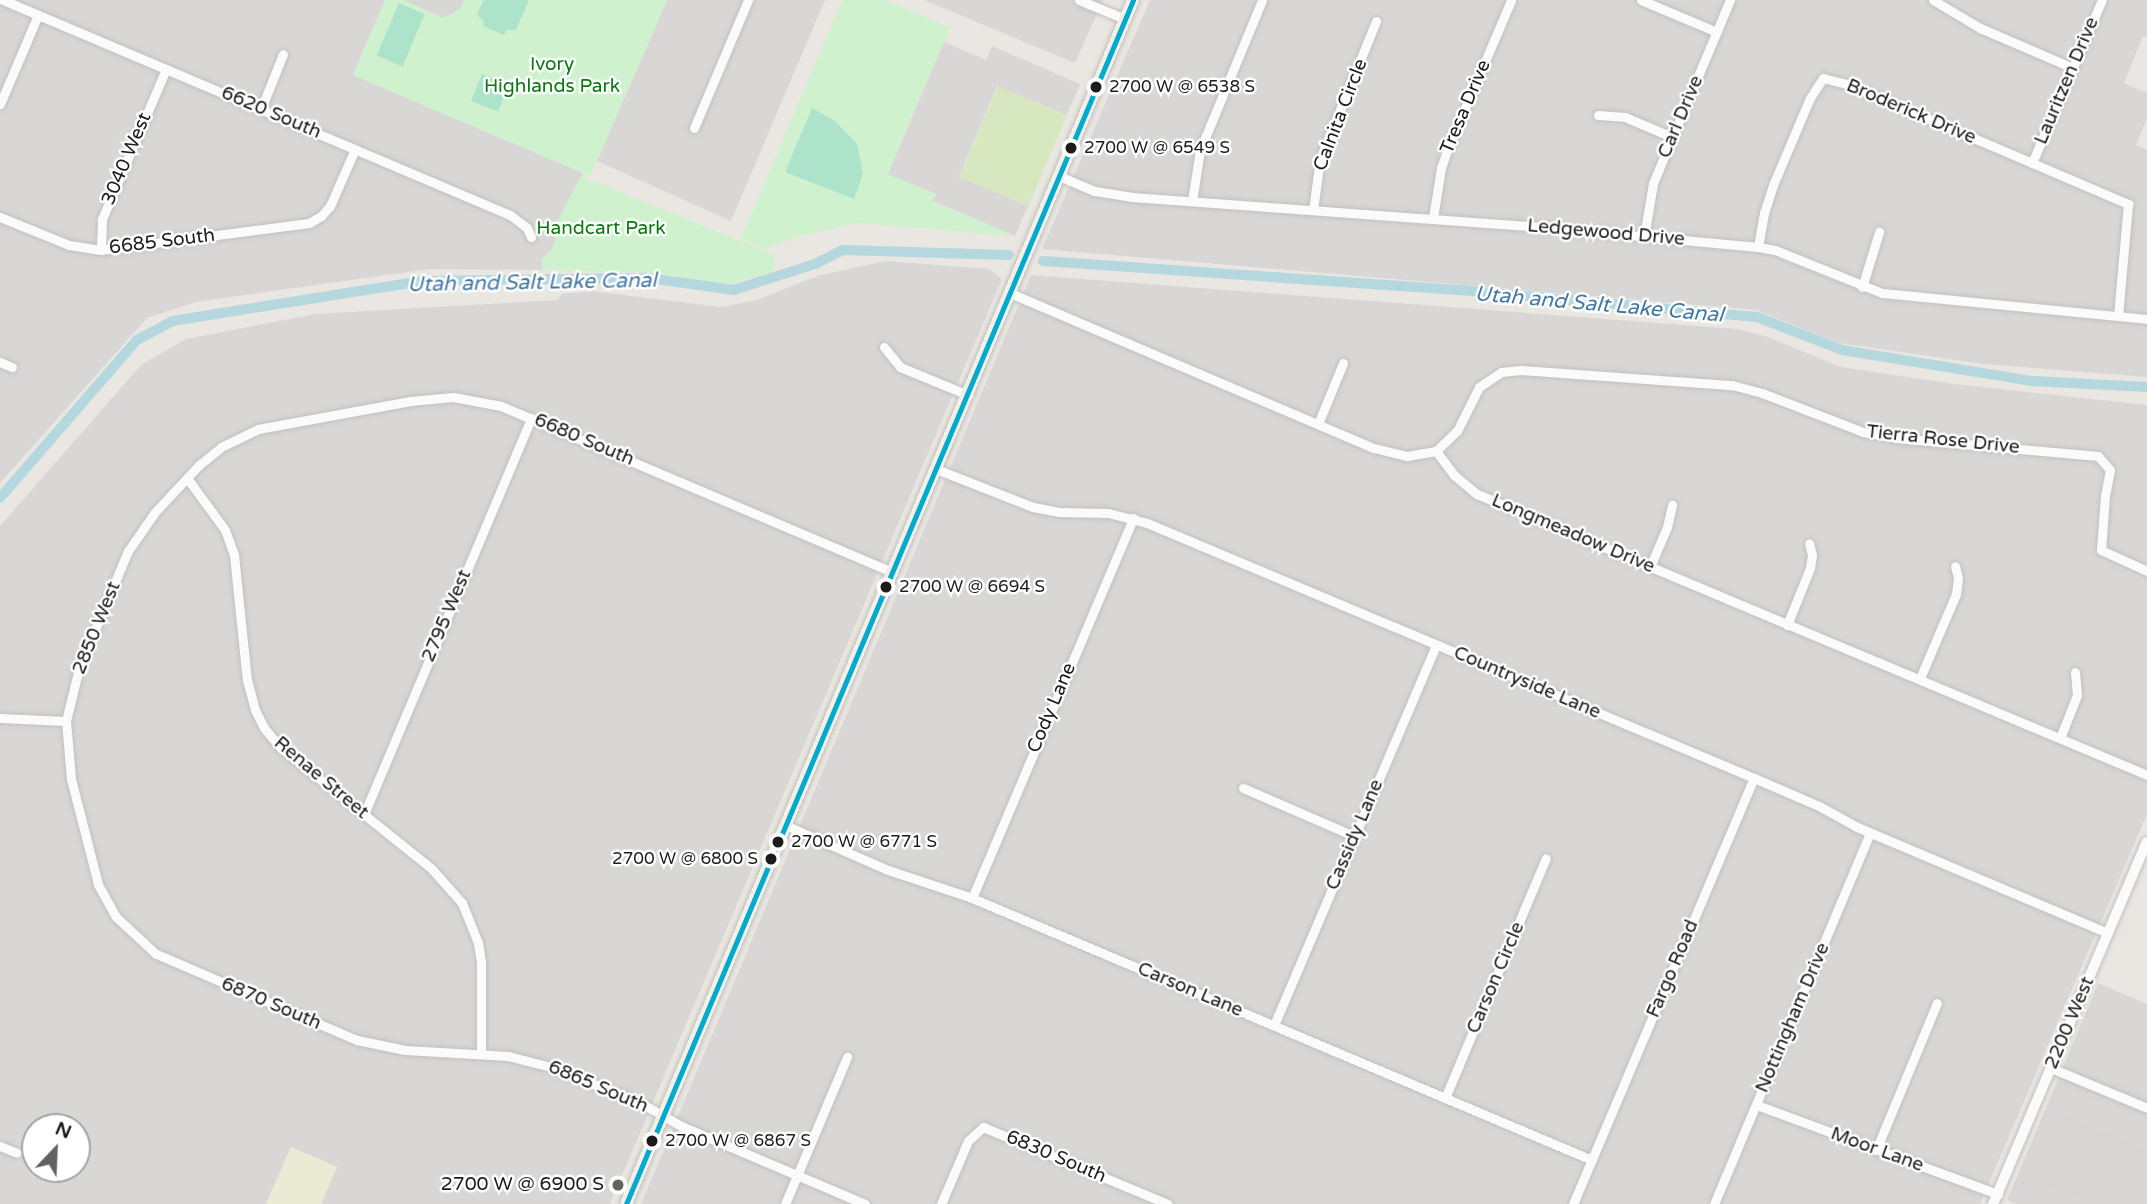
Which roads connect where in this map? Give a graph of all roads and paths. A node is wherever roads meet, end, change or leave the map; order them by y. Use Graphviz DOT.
graph roads {
  1 [pos="3,0"];
  2 [pos="748,0"];
  3 [pos="1079,0"];
  4 [pos="1133,0"];
  5 [pos="1262,0"];
  6 [pos="1511,0"];
  7 [pos="1641,0"];
  8 [pos="1730,0"];
  9 [pos="1933,0"];
  10 [pos="2102,0"];
  11 [pos="38,15"];
  12 [pos="1125,19"];
  13 [pos="1376,21"];
  14 [pos="1717,32"];
  15 [pos="283,54"];
  16 [pos="2074,68"];
  17 [pos="166,69"];
  18 [pos="0,104"];
  19 [pos="261,109"];
  20 [pos="1598,115"];
  21 [pos="694,128"];
  22 [pos="1672,137"];
  23 [pos="355,149"];
  24 [pos="2032,163"];
  25 [pos="1059,176"];
  26 [pos="1192,201"];
  27 [pos="1313,210"];
  28 [pos="0,216"];
  29 [pos="1433,218"];
  30 [pos="1879,232"];
  31 [pos="531,237"];
  32 [pos="1644,237"];
  33 [pos="1758,247"];
  34 [pos="101,250"];
  35 [pos="1862,287"];
  36 [pos="1010,293"];
  37 [pos="2118,316"];
  38 [pos="2147,319"];
  39 [pos="884,347"];
  40 [pos="0,362"];
  41 [pos="1343,363"];
  42 [pos="12,367"];
  43 [pos="968,395"];
  44 [pos="531,418"];
  45 [pos="1318,424"];
  46 [pos="258,429"];
  47 [pos="1436,451"];
  48 [pos="936,469"];
  49 [pos="187,478"];
  50 [pos="1672,505"];
  51 [pos="1133,518"];
  52 [pos="1808,543"];
  53 [pos="1955,566"];
  54 [pos="1650,567"];
  55 [pos="2147,571"];
  56 [pos="893,572"];
  57 [pos="1787,625"];
  58 [pos="1436,645"];
  59 [pos="2075,672"];
  60 [pos="1920,678"];
  61 [pos="0,718"];
  62 [pos="66,721"];
  63 [pos="2060,738"];
  64 [pos="2147,775"];
  65 [pos="1754,778"];
  66 [pos="1243,788"];
  67 [pos="364,814"];
  68 [pos="785,825"];
  69 [pos="1870,832"];
  70 [pos="1354,836"];
  71 [pos="2147,842"];
  72 [pos="1546,858"];
  73 [pos="99,884"];
  74 [pos="972,898"];
  75 [pos="2108,933"];
  76 [pos="1937,1003"];
  77 [pos="1274,1026"];
  78 [pos="481,1054"];
  79 [pos="847,1057"];
  80 [pos="2050,1068"];
  81 [pos="1445,1098"];
  82 [pos="1756,1105"];
  83 [pos="2147,1108"];
  84 [pos="664,1116"];
  85 [pos="0,1146"];
  86 [pos="1876,1150"];
  87 [pos="16,1153"];
  88 [pos="1592,1160"];
  89 [pos="797,1175"];
  90 [pos="1996,1199"];
  91 [pos="626,1204"];
  92 [pos="785,1204"];
  93 [pos="865,1204"];
  94 [pos="941,1204"];
  95 [pos="1168,1204"];
  96 [pos="1573,1204"];
  97 [pos="1714,1204"];
  1 -- 11 [label="street, 6620 South"];
  2 -- 21 [label="street"];
  3 -- 12 [label="street"];
  4 -- 12 [label="main road"];
  5 -- 26 [label="street"];
  6 -- 29 [label="street, Tresa Drive"];
  7 -- 14 [label="street"];
  8 -- 14 [label="street, Carl Drive"];
  9 -- 16 [label="street"];
  10 -- 16 [label="street, Lauritzen Drive"];
  11 -- 17 [label="street, 6620 South"];
  11 -- 18 [label="street"];
  12 -- 25 [label="main road"];
  13 -- 27 [label="street, Calnita Circle"];
  14 -- 22 [label="street, Carl Drive"];
  15 -- 19 [label="street"];
  16 -- 24 [label="street, Lauritzen Drive"];
  17 -- 19 [label="street, 6620 South"];
  17 -- 34 [label="street, 3040 West"];
  19 -- 23 [label="street, 6620 South"];
  20 -- 22 [label="street"];
  22 -- 32 [label="street, Carl Drive"];
  23 -- 31 [label="street, 6620 South"];
  23 -- 34 [label="street, 6685 South"];
  24 -- 33 [label="street, Broderick Drive"];
  24 -- 37 [label="street, Broderick Drive"];
  25 -- 26 [label="street, Ledgewood Drive"];
  25 -- 36 [label="main road"];
  26 -- 27 [label="street, Ledgewood Drive"];
  27 -- 29 [label="street, Ledgewood Drive"];
  28 -- 34 [label="street, 6685 South"];
  29 -- 32 [label="street, Ledgewood Drive"];
  30 -- 35 [label="street"];
  32 -- 33 [label="street, Ledgewood Drive"];
  33 -- 35 [label="street, Ledgewood Drive"];
  35 -- 37 [label="street, Ledgewood Drive"];
  36 -- 43 [label="main road"];
  36 -- 45 [label="street"];
  37 -- 38 [label="street, Ledgewood Drive"];
  39 -- 43 [label="street"];
  40 -- 42 [label="street"];
  41 -- 45 [label="street"];
  43 -- 48 [label="main road"];
  44 -- 46 [label="street, 6680 South"];
  44 -- 56 [label="street, 6680 South"];
  44 -- 67 [label="street, 2795 West"];
  45 -- 47 [label="street"];
  46 -- 49 [label="street, 2850 West"];
  47 -- 54 [label="street, Longmeadow Drive"];
  47 -- 55 [label="street, Tierra Rose Drive"];
  48 -- 51 [label="street, Countryside Lane"];
  48 -- 56 [label="main road"];
  49 -- 62 [label="street, 2850 West"];
  49 -- 67 [label="street, Renae Street"];
  50 -- 54 [label="street"];
  51 -- 58 [label="street, Countryside Lane"];
  51 -- 74 [label="street, Cody Lane"];
  52 -- 57 [label="street"];
  53 -- 60 [label="street"];
  54 -- 57 [label="street, Longmeadow Drive"];
  56 -- 68 [label="main road"];
  57 -- 60 [label="street, Longmeadow Drive"];
  58 -- 65 [label="street, Countryside Lane"];
  58 -- 70 [label="street, Cassidy Lane"];
  59 -- 63 [label="street"];
  60 -- 63 [label="street, Longmeadow Drive"];
  61 -- 62 [label="street"];
  62 -- 73 [label="street, 2850 West"];
  63 -- 64 [label="street, Longmeadow Drive"];
  65 -- 69 [label="street, Countryside Lane"];
  65 -- 88 [label="street, Fargo Road"];
  66 -- 70 [label="street"];
  67 -- 78 [label="street, Renae Street"];
  68 -- 74 [label="street, Carson Lane"];
  68 -- 84 [label="main road"];
  69 -- 75 [label="street, Countryside Lane"];
  69 -- 82 [label="street, Nottingham Drive"];
  70 -- 77 [label="street, Cassidy Lane"];
  71 -- 75 [label="street, 2200 West"];
  72 -- 81 [label="street, Carson Circle"];
  73 -- 78 [label="street, 6870 South"];
  74 -- 77 [label="street, Carson Lane"];
  75 -- 80 [label="street, 2200 West"];
  76 -- 86 [label="street"];
  77 -- 81 [label="street, Carson Lane"];
  78 -- 84 [label="street, 6865 South"];
  79 -- 89 [label="street"];
  80 -- 83 [label="street"];
  80 -- 90 [label="street, 2200 West"];
  81 -- 88 [label="street, Carson Lane"];
  82 -- 86 [label="street, Moor Lane"];
  82 -- 97 [label="street, Nottingham Drive"];
  84 -- 89 [label="street, 6865 South"];
  84 -- 91 [label="main road"];
  85 -- 87 [label="street"];
  86 -- 90 [label="street, Moor Lane"];
  88 -- 96 [label="street, Fargo Road"];
  89 -- 92 [label="street"];
  89 -- 93 [label="street, 6865 South"];
  94 -- 95 [label="street, 6830 South"];
}
